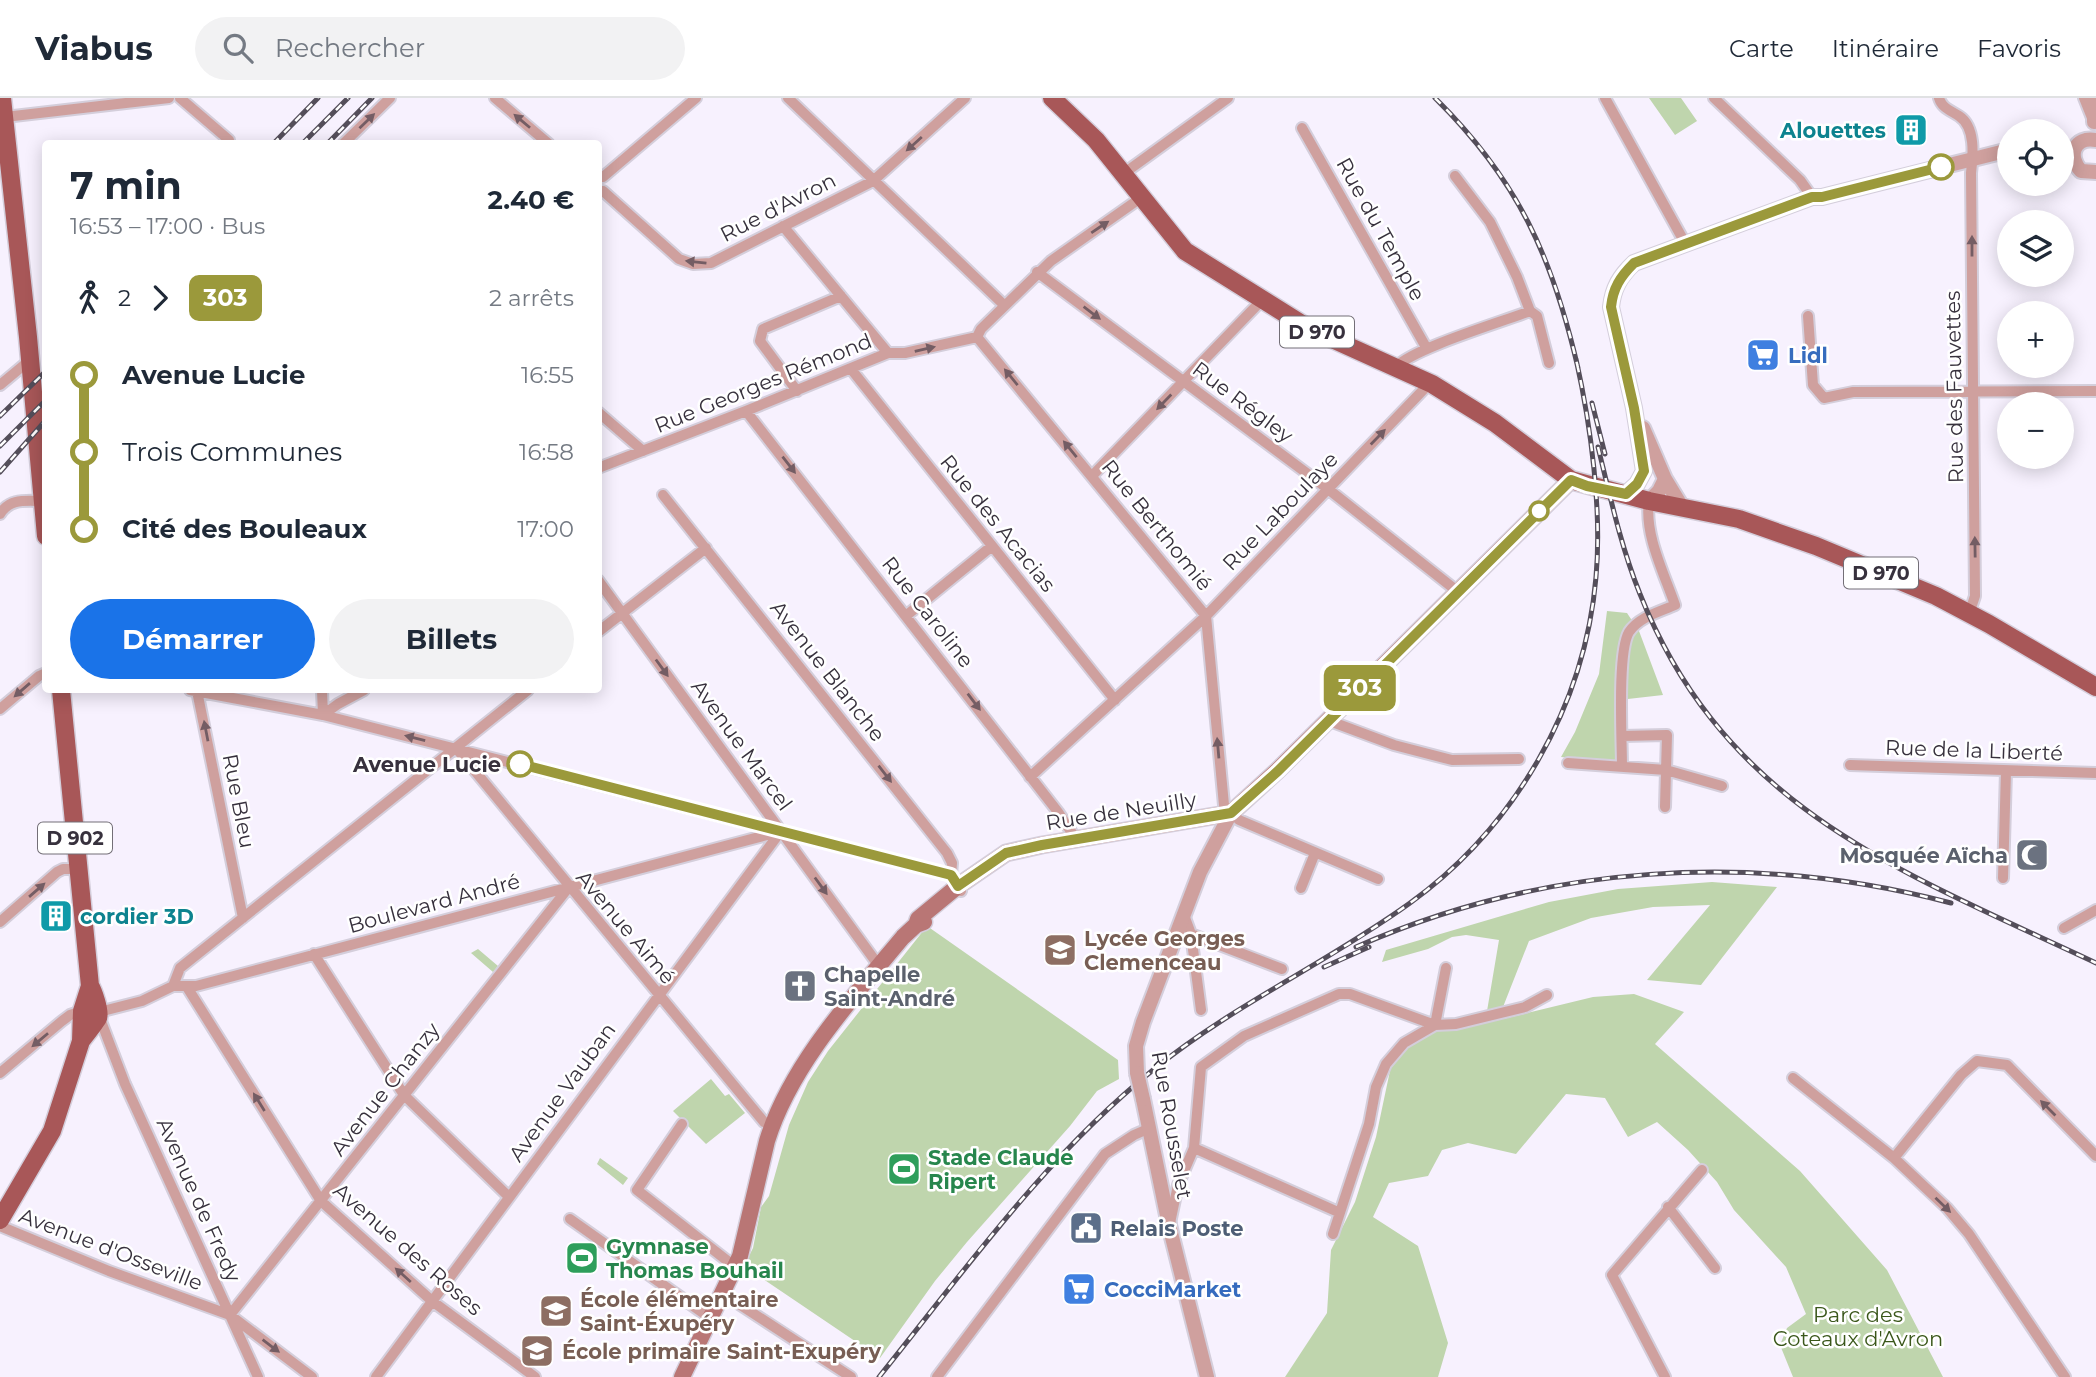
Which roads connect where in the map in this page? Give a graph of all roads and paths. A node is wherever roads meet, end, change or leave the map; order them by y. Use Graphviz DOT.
graph roads {
  1 [pos="2,98"];
  2 [pos="169,98"];
  3 [pos="180,98"];
  4 [pos="390,98"];
  5 [pos="495,98"];
  6 [pos="696,98"];
  7 [pos="788,98"];
  8 [pos="965,98"];
  9 [pos="1052,98"];
  10 [pos="1228,98"];
  11 [pos="1605,98"];
  12 [pos="1714,98"];
  13 [pos="2084,98"];
  14 [pos="2094,98"];
  15 [pos="1940,102"];
  16 [pos="5,117"];
  17 [pos="2095,124"];
  18 [pos="1302,128"];
  19 [pos="229,140"];
  20 [pos="347,140"];
  21 [pos="544,140"];
  22 [pos="2087,141"];
  23 [pos="1997,153"];
  24 [pos="1974,159"];
  25 [pos="2074,165"];
  26 [pos="602,174"];
  27 [pos="1124,174"];
  28 [pos="1455,176"];
  29 [pos="2093,176"];
  30 [pos="873,181"];
  31 [pos="6,185"];
  32 [pos="602,194"];
  33 [pos="1142,197"];
  34 [pos="1812,197"];
  35 [pos="783,226"];
  36 [pos="1685,243"];
  37 [pos="1037,272"];
  38 [pos="841,296"];
  39 [pos="1262,300"];
  40 [pos="1004,305"];
  41 [pos="1530,311"];
  42 [pos="1808,316"];
  43 [pos="977,337"];
  44 [pos="1427,349"];
  45 [pos="888,353"];
  46 [pos="30,360"];
  47 [pos="1549,363"];
  48 [pos="1396,367"];
  49 [pos="851,369"];
  50 [pos="1184,382"];
  51 [pos="1432,384"];
  52 [pos="0,385"];
  53 [pos="797,391"];
  54 [pos="2096,391"];
  55 [pos="1973,393"];
  56 [pos="1634,408"];
  57 [pos="746,411"];
  58 [pos="602,415"];
  59 [pos="41,431"];
  60 [pos="643,451"];
  61 [pos="42,456"];
  62 [pos="602,466"];
  63 [pos="1644,471"];
  64 [pos="1092,476"];
  65 [pos="1665,479"];
  66 [pos="1571,480"];
  67 [pos="1328,489"];
  68 [pos="1626,494"];
  69 [pos="663,495"];
  70 [pos="42,501"];
  71 [pos="1649,501"];
  72 [pos="1682,507"];
  73 [pos="0,514"];
  74 [pos="992,546"];
  75 [pos="706,548"];
  76 [pos="602,586"];
  77 [pos="1457,591"];
  78 [pos="622,613"];
  79 [pos="1969,614"];
  80 [pos="907,615"];
  81 [pos="1206,616"];
  82 [pos="602,629"];
  83 [pos="42,675"];
  84 [pos="2096,687"];
  85 [pos="61,693"];
  86 [pos="195,693"];
  87 [pos="209,693"];
  88 [pos="322,693"];
  89 [pos="358,693"];
  90 [pos="524,693"];
  91 [pos="1115,700"];
  92 [pos="0,709"];
  93 [pos="323,715"];
  94 [pos="1327,720"];
  95 [pos="1622,736"];
  96 [pos="456,748"];
  97 [pos="1519,760"];
  98 [pos="1568,763"];
  99 [pos="1850,765"];
  100 [pos="1622,767"];
  101 [pos="1666,770"];
  102 [pos="2006,771"];
  103 [pos="2096,773"];
  104 [pos="1030,776"];
  105 [pos="1722,786"];
  106 [pos="1665,807"];
  107 [pos="1231,813"];
  108 [pos="781,831"];
  109 [pos="1076,839"];
  110 [pos="1315,853"];
  111 [pos="78,869"];
  112 [pos="2003,878"];
  113 [pos="1378,879"];
  114 [pos="957,884"];
  115 [pos="569,887"];
  116 [pos="1301,888"];
  117 [pos="2096,910"];
  118 [pos="1184,915"];
  119 [pos="243,918"];
  120 [pos="0,922"];
  121 [pos="2064,928"];
  122 [pos="1191,934"];
  123 [pos="314,954"];
  124 [pos="879,966"];
  125 [pos="1446,968"];
  126 [pos="1282,969"];
  127 [pos="173,986"];
  128 [pos="187,987"];
  129 [pos="658,995"];
  130 [pos="1548,995"];
  131 [pos="1201,1010"];
  132 [pos="91,1014"];
  133 [pos="1435,1025"];
  134 [pos="0,1073"];
  135 [pos="1793,1078"];
  136 [pos="404,1095"];
  137 [pos="682,1124"];
  138 [pos="772,1125"];
  139 [pos="1150,1128"];
  140 [pos="1194,1148"];
  141 [pos="2096,1156"];
  142 [pos="1894,1158"];
  143 [pos="1702,1170"];
  144 [pos="509,1197"];
  145 [pos="321,1201"];
  146 [pos="1668,1207"];
  147 [pos="1338,1212"];
  148 [pos="0,1220"];
  149 [pos="570,1220"];
  150 [pos="1169,1225"];
  151 [pos="0,1226"];
  152 [pos="1333,1234"];
  153 [pos="734,1266"];
  154 [pos="1715,1268"];
  155 [pos="722,1293"];
  156 [pos="432,1301"];
  157 [pos="230,1315"];
  158 [pos="710,1318"];
  159 [pos="687,1375"];
  160 [pos="258,1377"];
  161 [pos="312,1377"];
  162 [pos="376,1377"];
  163 [pos="535,1377"];
  164 [pos="850,1377"];
  165 [pos="937,1377"];
  166 [pos="1207,1377"];
  167 [pos="1665,1377"];
  168 [pos="2065,1377"];
  1 -- 16 [label="main road"];
  2 -- 16 [label="street"];
  3 -- 19 [label="street"];
  20 -- 4 [label="street, one-way"];
  21 -- 5 [label="street, one-way"];
  6 -- 26 [label="street"];
  7 -- 30 [label="street"];
  8 -- 30 [label="street, Rue d'Avron, one-way"];
  9 -- 27 [label="main road, D 970"];
  10 -- 27 [label="street"];
  11 -- 36 [label="street"];
  12 -- 34 [label="street"];
  13 -- 17 [label="street"];
  14 -- 17 [label="street"];
  15 -- 24 [label="street"];
  16 -- 31 [label="main road"];
  17 -- 22 [label="street"];
  18 -- 44 [label="street, Rue du Temple"];
  23 -- 24 [label="street"];
  24 -- 34 [label="street"];
  55 -- 24 [label="street, Rue des Fauvettes, one-way"];
  25 -- 29 [label="street"];
  27 -- 33 [label="main road, D 970"];
  28 -- 41 [label="street"];
  30 -- 35 [label="street, Rue d'Avron"];
  30 -- 40 [label="street"];
  31 -- 46 [label="main road"];
  35 -- 32 [label="street, Rue d'Avron, one-way"];
  37 -- 33 [label="street, one-way"];
  33 -- 39 [label="main road, D 970"];
  34 -- 36 [label="street"];
  35 -- 38 [label="street"];
  36 -- 56 [label="street"];
  37 -- 40 [label="street"];
  37 -- 50 [label="street, Rue Régley, one-way"];
  38 -- 45 [label="street"];
  38 -- 53 [label="street"];
  39 -- 48 [label="main road, D 970"];
  39 -- 50 [label="street"];
  40 -- 43 [label="street"];
  41 -- 44 [label="street"];
  41 -- 47 [label="street"];
  42 -- 55 [label="street"];
  45 -- 43 [label="street, Rue Georges Rémond, one-way"];
  64 -- 43 [label="street, Rue Berthomié, one-way"];
  44 -- 48 [label="street"];
  45 -- 49 [label="street, Rue Georges Rémond"];
  46 -- 52 [label="street"];
  46 -- 59 [label="main road"];
  48 -- 51 [label="main road, D 970"];
  49 -- 53 [label="street, Rue Georges Rémond"];
  49 -- 74 [label="street, Rue des Acacias"];
  50 -- 64 [label="street, one-way"];
  50 -- 67 [label="street, Rue Régley"];
  51 -- 66 [label="main road, D 970"];
  67 -- 51 [label="street, Rue Laboulaye, one-way"];
  53 -- 57 [label="street, Rue Georges Rémond"];
  54 -- 55 [label="street"];
  79 -- 55 [label="street, Rue des Fauvettes, one-way"];
  56 -- 63 [label="street"];
  56 -- 65 [label="street"];
  57 -- 60 [label="street, Rue Georges Rémond"];
  57 -- 80 [label="street, Rue Caroline, one-way"];
  58 -- 60 [label="street"];
  59 -- 61 [label="main road"];
  60 -- 62 [label="street, Rue Georges Rémond"];
  63 -- 68 [label="street"];
  63 -- 71 [label="street"];
  64 -- 81 [label="street, Rue Berthomié"];
  65 -- 71 [label="street"];
  65 -- 72 [label="street"];
  66 -- 68 [label="main road, D 970"];
  66 -- 77 [label="main road"];
  67 -- 77 [label="street, Rue Régley"];
  67 -- 81 [label="street, Rue Laboulaye"];
  68 -- 71 [label="main road, D 970"];
  69 -- 75 [label="street, Avenue Blanche"];
  70 -- 73 [label="street"];
  71 -- 72 [label="main road, D 970"];
  71 -- 95 [label="street"];
  72 -- 79 [label="main road, D 970"];
  74 -- 80 [label="street"];
  74 -- 91 [label="street, Rue des Acacias"];
  75 -- 78 [label="street"];
  75 -- 114 [label="street, Avenue Blanche, one-way"];
  76 -- 78 [label="street, Avenue Marcel"];
  77 -- 94 [label="main road"];
  78 -- 82 [label="street"];
  78 -- 108 [label="street, Avenue Marcel, one-way"];
  79 -- 84 [label="main road, D 970"];
  80 -- 104 [label="street, Rue Caroline, one-way"];
  81 -- 91 [label="street, Rue Laboulaye"];
  107 -- 81 [label="street, Rue Berthomié, one-way"];
  83 -- 92 [label="street, one-way"];
  85 -- 111 [label="main road, D 902"];
  119 -- 86 [label="street, Rue Bleu, one-way"];
  87 -- 93 [label="street"];
  88 -- 93 [label="street"];
  89 -- 93 [label="street"];
  90 -- 96 [label="street"];
  91 -- 104 [label="street, Rue Laboulaye"];
  96 -- 93 [label="street, one-way"];
  94 -- 97 [label="street"];
  94 -- 107 [label="main road"];
  95 -- 100 [label="street"];
  95 -- 101 [label="street"];
  96 -- 108 [label="street"];
  96 -- 115 [label="street, Avenue Aimé"];
  96 -- 119 [label="street"];
  98 -- 100 [label="street"];
  99 -- 102 [label="street, Rue de la Liberté"];
  100 -- 101 [label="street"];
  101 -- 105 [label="street"];
  101 -- 106 [label="street"];
  102 -- 103 [label="street, Rue de la Liberté"];
  102 -- 112 [label="street"];
  104 -- 109 [label="street, Rue Caroline"];
  107 -- 109 [label="main road, Rue de Neuilly"];
  107 -- 110 [label="street"];
  107 -- 118 [label="street, Rue Rousselet"];
  108 -- 114 [label="street"];
  108 -- 115 [label="street, Boulevard André"];
  108 -- 124 [label="street, Avenue Marcel, one-way"];
  108 -- 129 [label="street, Avenue Vauban"];
  109 -- 114 [label="main road, Rue de Neuilly"];
  110 -- 113 [label="street"];
  110 -- 116 [label="street"];
  120 -- 111 [label="street, one-way"];
  111 -- 132 [label="main road, D 902"];
  114 -- 124 [label="main road, Rue de Neuilly"];
  115 -- 123 [label="street, Boulevard André"];
  115 -- 129 [label="street, Avenue Aimé"];
  115 -- 136 [label="street, Avenue Chanzy"];
  117 -- 121 [label="street"];
  118 -- 122 [label="street"];
  118 -- 139 [label="street, Rue Rousselet, bridge"];
  119 -- 127 [label="street"];
  122 -- 126 [label="street"];
  122 -- 131 [label="street"];
  123 -- 128 [label="street, Boulevard André"];
  123 -- 136 [label="street"];
  124 -- 138 [label="main road, Rue de Neuilly"];
  125 -- 133 [label="street"];
  127 -- 128 [label="street, Boulevard André"];
  127 -- 132 [label="street, Boulevard André"];
  145 -- 128 [label="street, Avenue des Roses, one-way"];
  129 -- 138 [label="street, Avenue Aimé"];
  129 -- 144 [label="street, Avenue Vauban"];
  130 -- 133 [label="street"];
  132 -- 134 [label="street, Boulevard André, one-way"];
  132 -- 148 [label="main road"];
  132 -- 157 [label="street, Avenue de Fredy"];
  133 -- 140 [label="street"];
  133 -- 147 [label="street"];
  135 -- 142 [label="street"];
  136 -- 144 [label="street"];
  136 -- 145 [label="street, Avenue Chanzy"];
  137 -- 153 [label="street"];
  138 -- 153 [label="main road, Rue de Neuilly"];
  139 -- 150 [label="street, Rue Rousselet"];
  139 -- 165 [label="street"];
  140 -- 147 [label="street"];
  140 -- 150 [label="street"];
  141 -- 142 [label="street, one-way"];
  142 -- 168 [label="street, one-way"];
  143 -- 146 [label="street"];
  144 -- 156 [label="street, Avenue Vauban"];
  156 -- 145 [label="street, Avenue des Roses, one-way"];
  145 -- 157 [label="street, Avenue Chanzy"];
  146 -- 154 [label="street"];
  146 -- 167 [label="street"];
  147 -- 152 [label="street"];
  149 -- 158 [label="street"];
  150 -- 166 [label="street, Rue Rousselet"];
  151 -- 157 [label="street, Avenue d'Osseville"];
  153 -- 155 [label="main road, Rue de Neuilly"];
  155 -- 158 [label="main road, Rue de Neuilly"];
  155 -- 164 [label="street"];
  156 -- 162 [label="street, Avenue Vauban"];
  156 -- 163 [label="street, Avenue des Roses"];
  157 -- 160 [label="street, Avenue de Fredy"];
  157 -- 161 [label="street, Avenue d'Osseville, one-way"];
  158 -- 159 [label="main road, Rue de Neuilly"];
}
